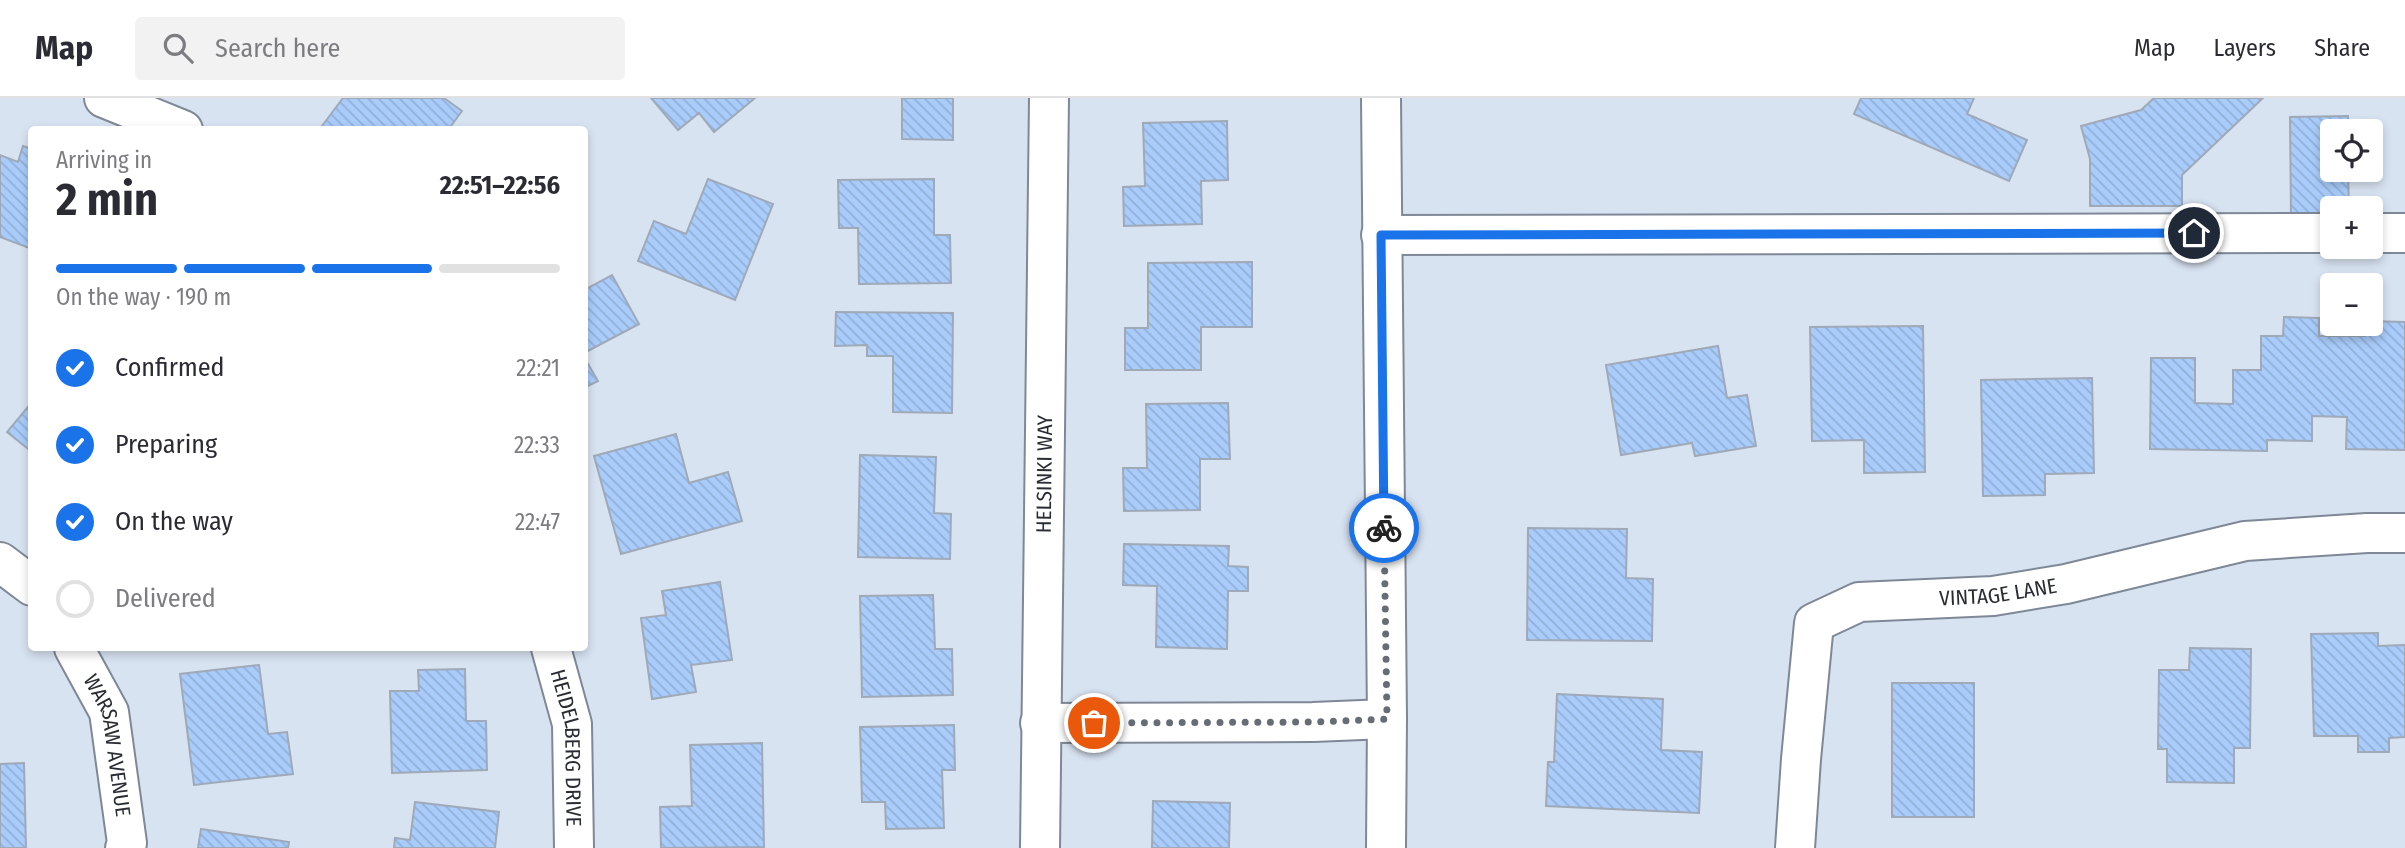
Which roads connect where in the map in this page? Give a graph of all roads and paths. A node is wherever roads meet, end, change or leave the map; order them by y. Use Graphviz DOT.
graph roads {
  1 [pos="104,98"];
  2 [pos="1049,98"];
  3 [pos="1381,98"];
  4 [pos="173,126"];
  5 [pos="2320,233"];
  6 [pos="2383,233"];
  7 [pos="2405,233"];
  8 [pos="1381,235"];
  9 [pos="2405,533"];
  10 [pos="0,562"];
  11 [pos="28,583"];
  12 [pos="76,651"];
  13 [pos="552,651"];
  14 [pos="1387,719"];
  15 [pos="1040,723"];
  16 [pos="125,848"];
  17 [pos="573,848"];
  18 [pos="1040,848"];
  19 [pos="1385,848"];
  20 [pos="1795,848"];
  1 -- 4 [label="street"];
  2 -- 15 [label="street, HELSINKI WAY"];
  3 -- 8 [label="street"];
  5 -- 8 [label="street"];
  6 -- 7 [label="street"];
  8 -- 14 [label="street"];
  9 -- 20 [label="street, VINTAGE LANE"];
  10 -- 11 [label="street"];
  12 -- 16 [label="street, WARSAW AVENUE"];
  13 -- 17 [label="street, HEIDELBERG DRIVE"];
  14 -- 15 [label="street"];
  14 -- 19 [label="street"];
  15 -- 18 [label="street, HELSINKI WAY"];
}
